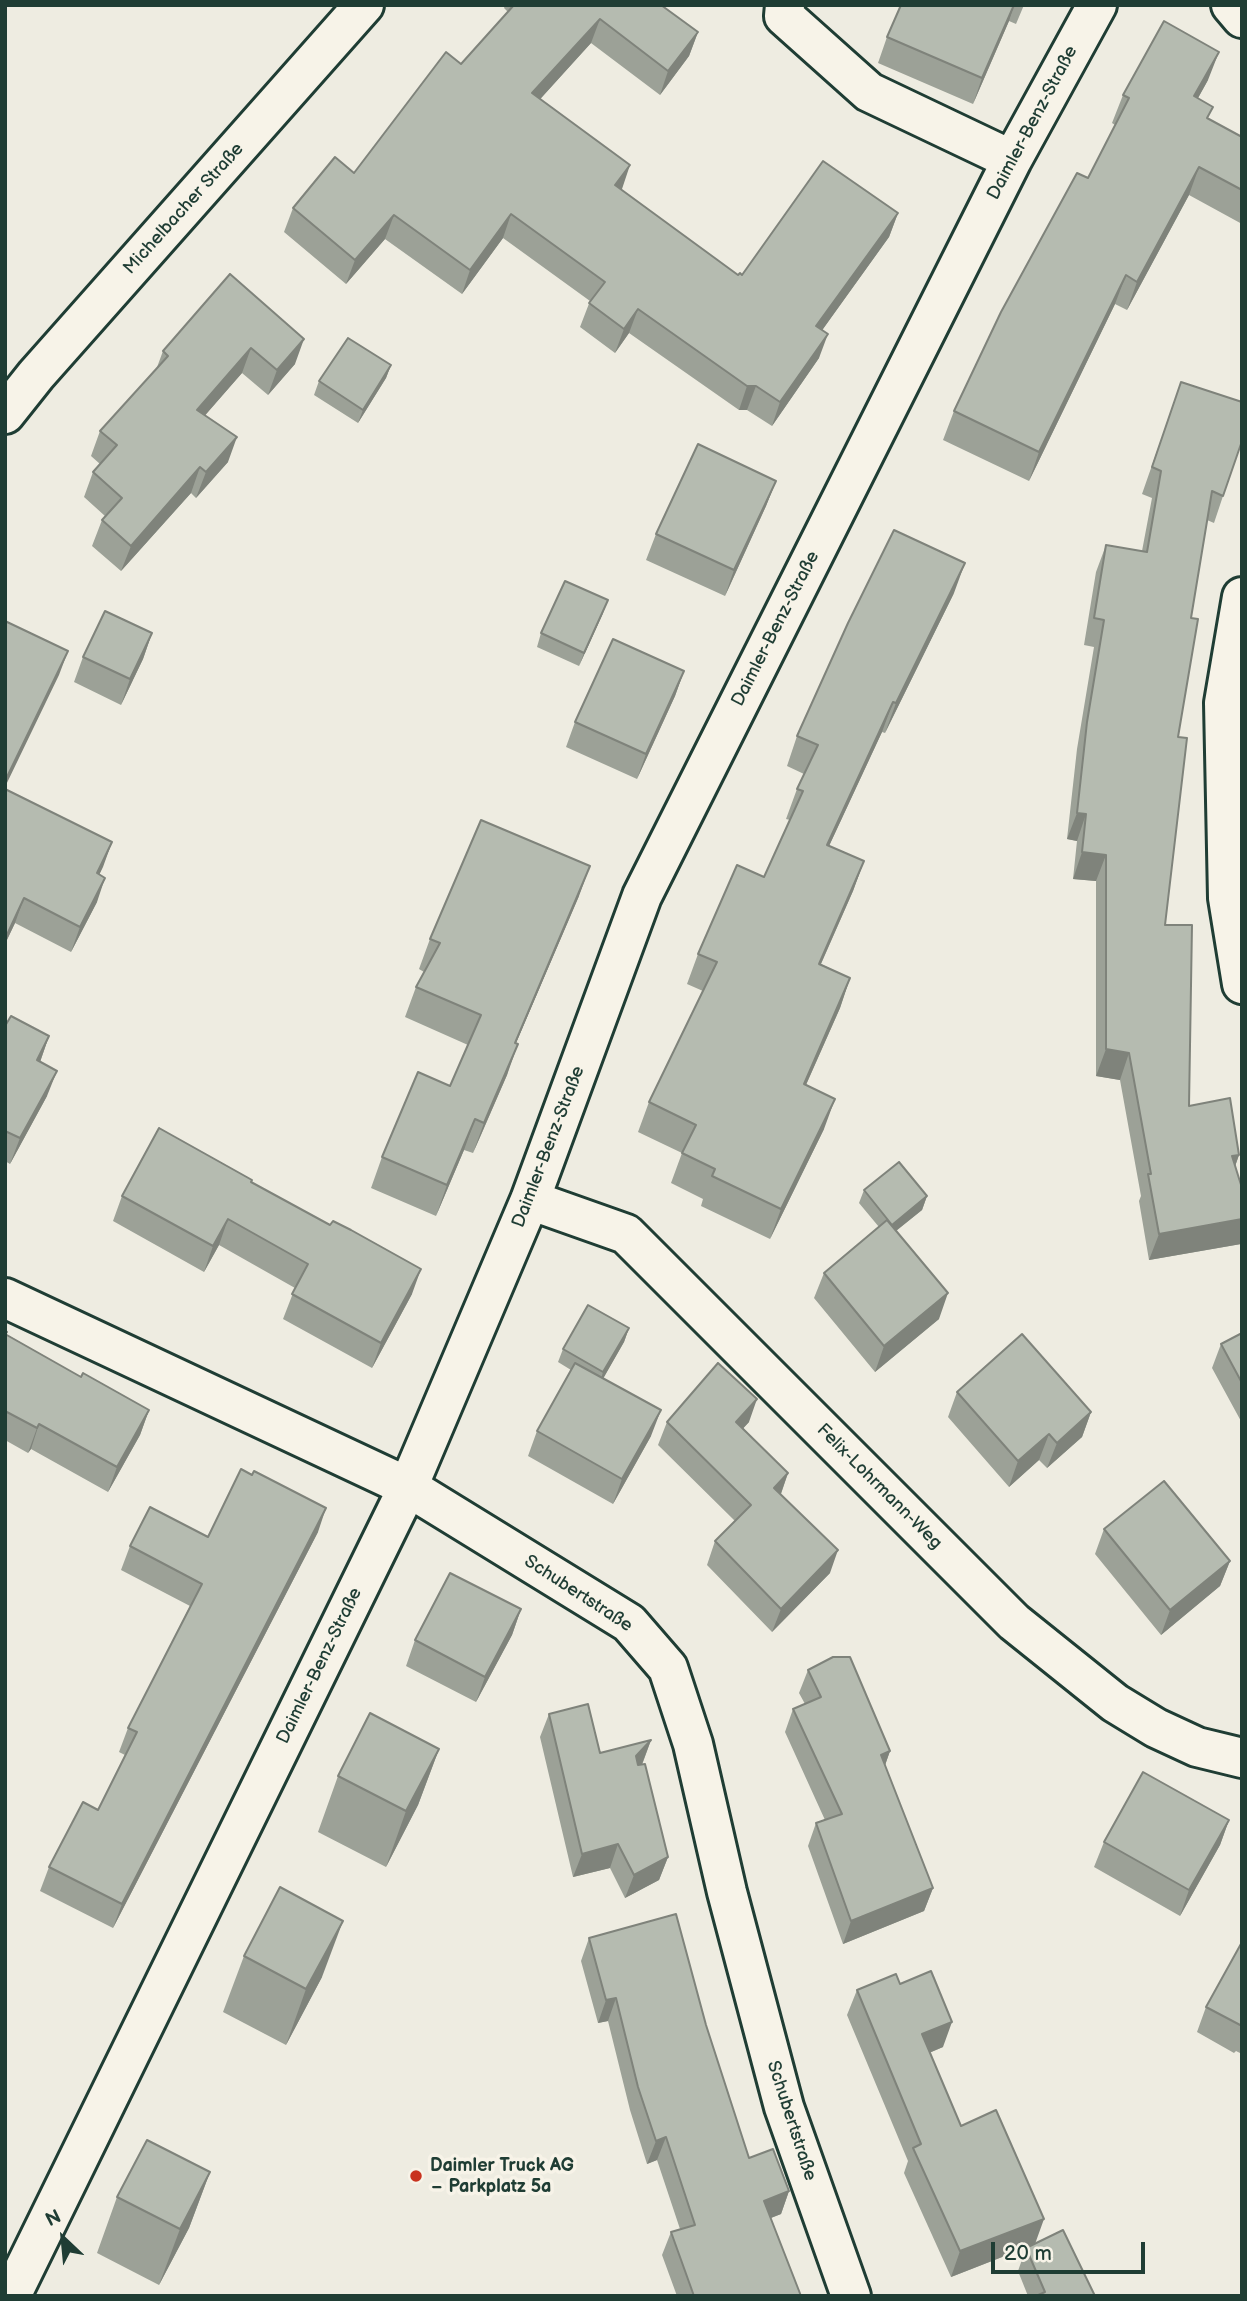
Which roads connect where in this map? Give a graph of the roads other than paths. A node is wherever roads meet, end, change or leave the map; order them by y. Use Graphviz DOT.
graph roads {
  1 [pos="364,5"];
  2 [pos="785,5"];
  3 [pos="1097,5"];
  4 [pos="1231,5"];
  5 [pos="1242,18"];
  6 [pos="1012,160"];
  7 [pos="5,414"];
  8 [pos="1242,597"];
  9 [pos="1242,984"];
  10 [pos="530,1200"];
  11 [pos="5,1298"];
  12 [pos="408,1487"];
  13 [pos="1242,1758"];
  14 [pos="11,2296"];
  15 [pos="851,2296"];
  1 -- 7 [label="street, Michelbacher Straße"];
  2 -- 6 [label="street"];
  3 -- 6 [label="street, Daimler-Benz-Straße"];
  4 -- 5 [label="street"];
  6 -- 10 [label="street, Daimler-Benz-Straße"];
  8 -- 9 [label="street"];
  10 -- 12 [label="street, Daimler-Benz-Straße"];
  10 -- 13 [label="street, Felix-Lohrmann-Weg"];
  11 -- 12 [label="street, Schubertstraße"];
  12 -- 14 [label="street, Daimler-Benz-Straße"];
  12 -- 15 [label="street, Schubertstraße"];
}
